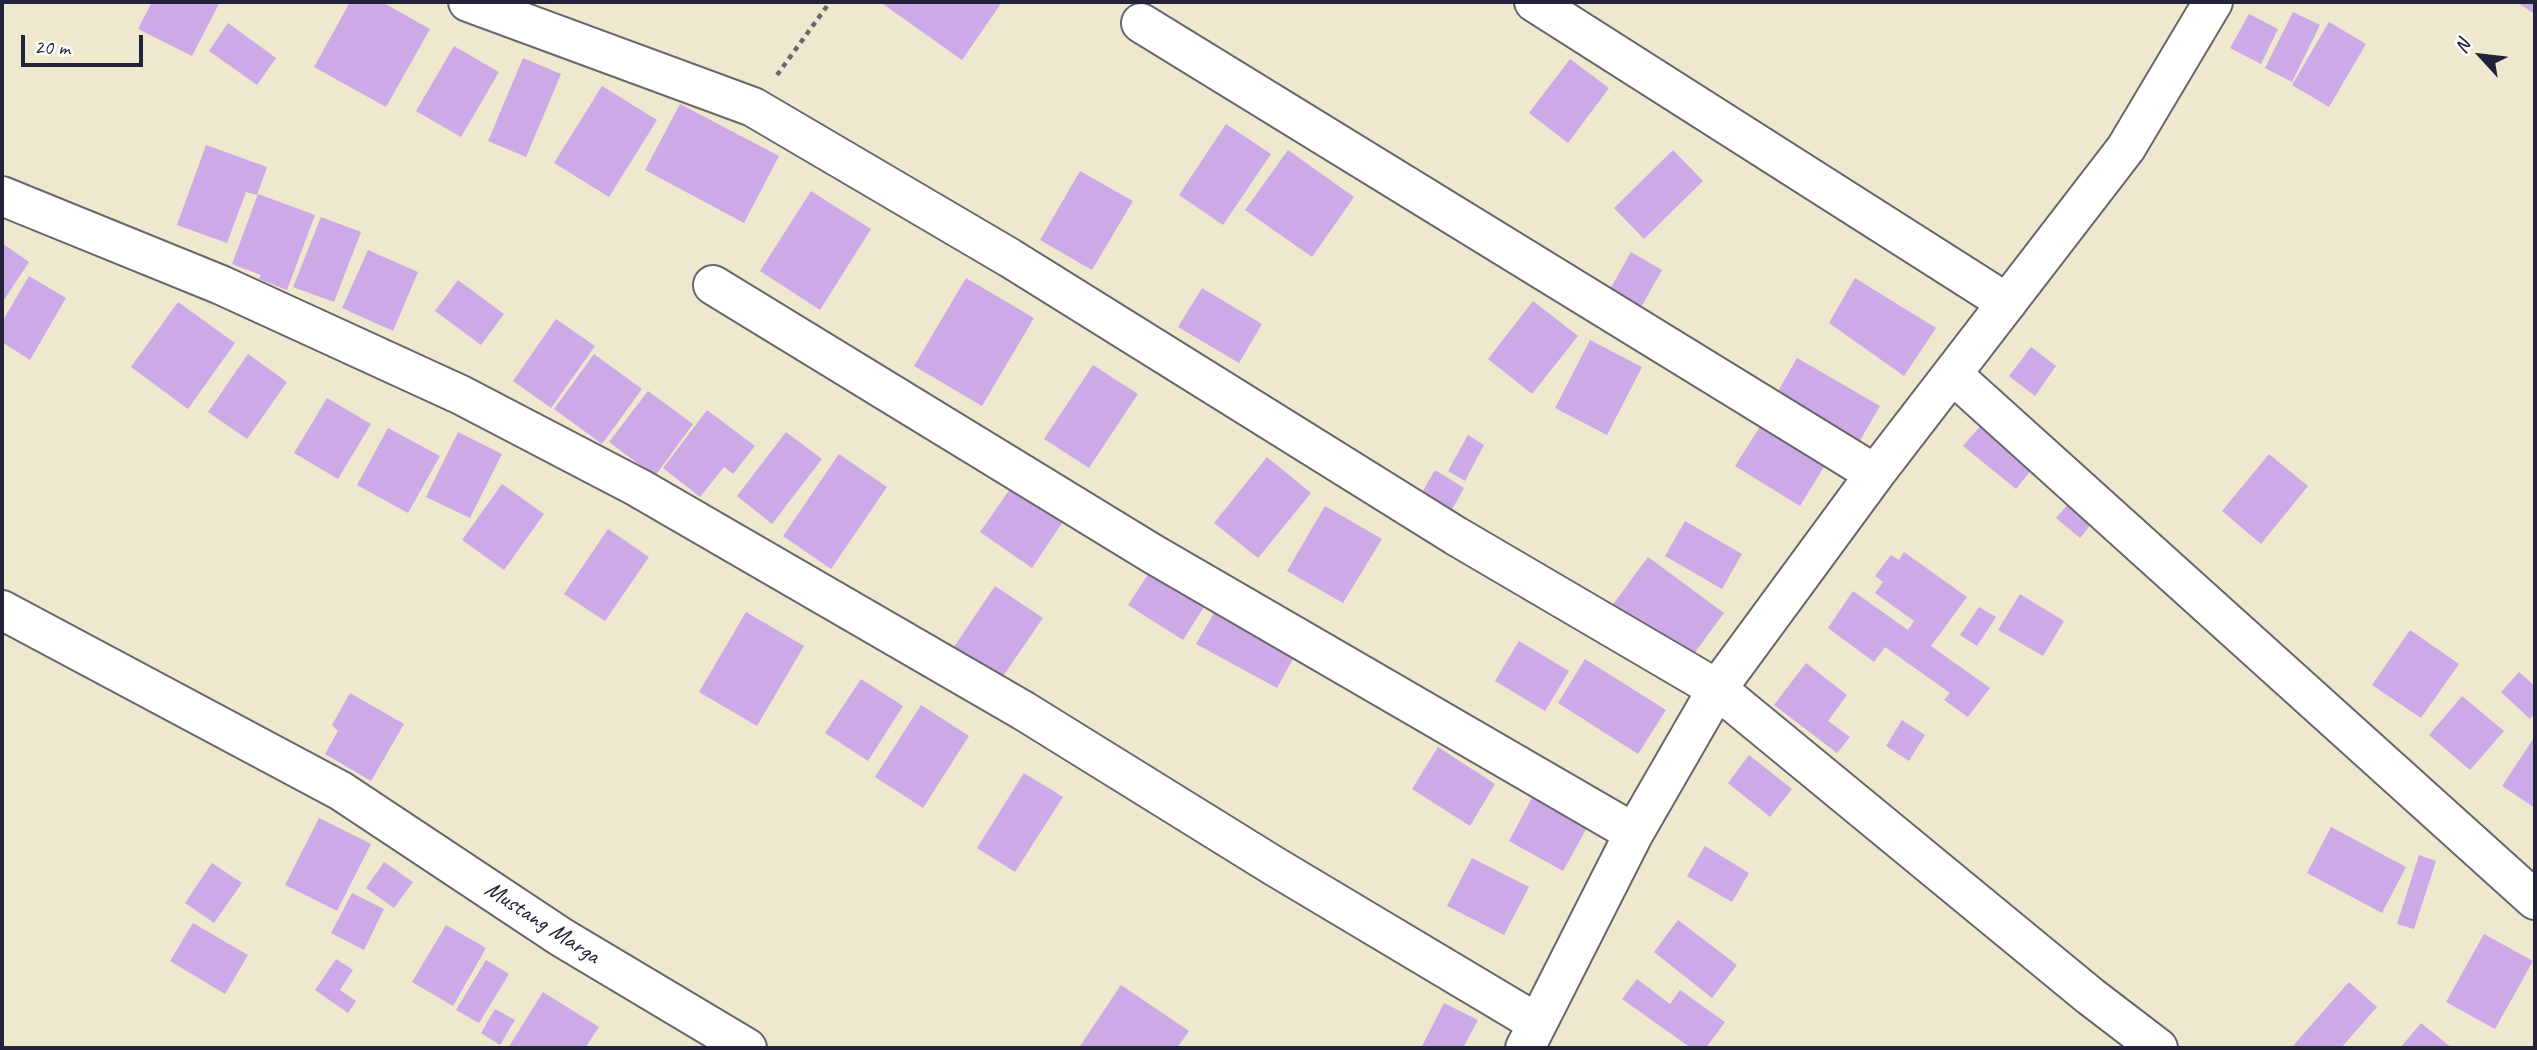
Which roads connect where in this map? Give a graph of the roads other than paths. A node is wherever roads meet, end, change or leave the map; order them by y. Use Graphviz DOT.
graph roads {
  1 [pos="468,2"];
  2 [pos="1534,2"];
  3 [pos="2213,2"];
  4 [pos="1141,23"];
  5 [pos="2,196"];
  6 [pos="713,285"];
  7 [pos="2007,303"];
  8 [pos="1952,373"];
  9 [pos="1875,474"];
  10 [pos="2,610"];
  11 [pos="1717,689"];
  12 [pos="1634,833"];
  13 [pos="2535,900"];
  14 [pos="1531,1036"];
  15 [pos="747,1048"];
  16 [pos="2158,1048"];
  1 -- 11 [label="street"];
  2 -- 7 [label="street"];
  3 -- 7 [label="street"];
  4 -- 9 [label="street"];
  5 -- 14 [label="street"];
  6 -- 12 [label="street"];
  7 -- 8 [label="street"];
  8 -- 9 [label="street"];
  8 -- 13 [label="street"];
  9 -- 11 [label="street"];
  10 -- 15 [label="street, Mustang Marga"];
  11 -- 12 [label="street"];
  11 -- 16 [label="street"];
  12 -- 14 [label="street"];
}
